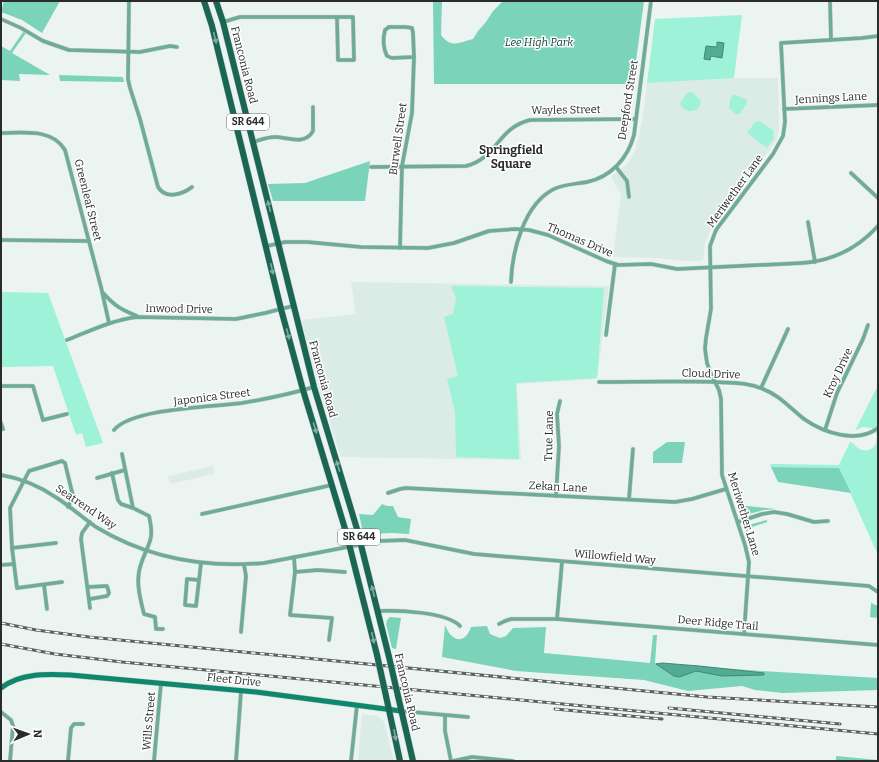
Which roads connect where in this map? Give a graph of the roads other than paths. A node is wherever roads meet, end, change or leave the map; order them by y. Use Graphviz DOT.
graph roads {
  1 [pos="129,1"];
  2 [pos="204,1"];
  3 [pos="216,1"];
  4 [pos="651,1"];
  5 [pos="830,1"];
  6 [pos="337,17"];
  7 [pos="1,19"];
  8 [pos="223,22"];
  9 [pos="878,36"];
  10 [pos="831,40"];
  11 [pos="177,47"];
  12 [pos="128,52"];
  13 [pos="414,57"];
  14 [pos="878,105"];
  15 [pos="313,107"];
  16 [pos="784,109"];
  17 [pos="636,119"];
  18 [pos="1,133"];
  19 [pos="253,142"];
  20 [pos="402,166"];
  21 [pos="259,167"];
  22 [pos="371,167"];
  23 [pos="616,167"];
  24 [pos="247,168"];
  25 [pos="851,173"];
  26 [pos="192,187"];
  27 [pos="629,197"];
  28 [pos="878,198"];
  29 [pos="808,222"];
  30 [pos="878,226"];
  31 [pos="522,230"];
  32 [pos="874,230"];
  33 [pos="878,234"];
  34 [pos="1,240"];
  35 [pos="88,241"];
  36 [pos="278,244"];
  37 [pos="266,246"];
  38 [pos="400,248"];
  39 [pos="815,262"];
  40 [pos="615,264"];
  41 [pos="710,267"];
  42 [pos="511,282"];
  43 [pos="102,292"];
  44 [pos="293,306"];
  45 [pos="281,309"];
  46 [pos="139,317"];
  47 [pos="109,323"];
  48 [pos="868,325"];
  49 [pos="788,329"];
  50 [pos="606,334"];
  51 [pos="67,340"];
  52 [pos="599,382"];
  53 [pos="715,382"];
  54 [pos="1,386"];
  55 [pos="314,387"];
  56 [pos="761,388"];
  57 [pos="303,390"];
  58 [pos="560,402"];
  59 [pos="67,414"];
  60 [pos="1,423"];
  61 [pos="878,428"];
  62 [pos="1,429"];
  63 [pos="114,430"];
  64 [pos="825,430"];
  65 [pos="632,449"];
  66 [pos="122,454"];
  67 [pos="125,470"];
  68 [pos="112,474"];
  69 [pos="1,475"];
  70 [pos="97,478"];
  71 [pos="25,482"];
  72 [pos="332,485"];
  73 [pos="726,489"];
  74 [pos="388,493"];
  75 [pos="556,496"];
  76 [pos="629,499"];
  77 [pos="68,507"];
  78 [pos="133,508"];
  79 [pos="202,514"];
  80 [pos="828,521"];
  81 [pos="90,522"];
  82 [pos="738,522"];
  83 [pos="56,543"];
  84 [pos="361,543"];
  85 [pos="350,546"];
  86 [pos="12,548"];
  87 [pos="147,551"];
  88 [pos="294,557"];
  89 [pos="562,562"];
  90 [pos="201,563"];
  91 [pos="14,564"];
  92 [pos="1,565"];
  93 [pos="244,565"];
  94 [pos="295,572"];
  95 [pos="345,572"];
  96 [pos="748,577"];
  97 [pos="199,580"];
  98 [pos="62,582"];
  99 [pos="44,585"];
  100 [pos="88,587"];
  101 [pos="878,592"];
  102 [pos="90,598"];
  103 [pos="90,608"];
  104 [pos="47,609"];
  105 [pos="378,611"];
  106 [pos="557,619"];
  107 [pos="499,624"];
  108 [pos="460,626"];
  109 [pos="163,629"];
  110 [pos="240,632"];
  111 [pos="744,634"];
  112 [pos="330,640"];
  113 [pos="878,645"];
  114 [pos="161,683"];
  115 [pos="1,688"];
  116 [pos="241,691"];
  117 [pos="357,705"];
  118 [pos="389,709"];
  119 [pos="401,711"];
  120 [pos="1,712"];
  121 [pos="445,716"];
  122 [pos="468,717"];
  123 [pos="83,724"];
  124 [pos="10,761"];
  125 [pos="68,761"];
  126 [pos="154,761"];
  127 [pos="236,761"];
  128 [pos="351,761"];
  129 [pos="400,761"];
  130 [pos="413,761"];
  131 [pos="452,761"];
  132 [pos="513,761"];
  1 -- 12 [label="street"];
  2 -- 24 [label="main road, Franconia Road / SR 644, one-way"];
  3 -- 8 [label="main road, Franconia Road / SR 644"];
  4 -- 17 [label="street, Deepford Street"];
  5 -- 10 [label="street"];
  6 -- 6 [label="street"];
  6 -- 8 [label="street"];
  7 -- 12 [label="street"];
  8 -- 19 [label="main road, Franconia Road / SR 644"];
  9 -- 10 [label="street, Meriwether Lane"];
  10 -- 16 [label="street, Meriwether Lane"];
  11 -- 12 [label="street"];
  12 -- 26 [label="street"];
  13 -- 13 [label="street, Burwell Street"];
  13 -- 20 [label="street, Burwell Street"];
  14 -- 16 [label="street, Jennings Lane"];
  15 -- 19 [label="street"];
  16 -- 41 [label="street, Meriwether Lane"];
  17 -- 20 [label="street, Wayles Street"];
  17 -- 23 [label="street, Deepford Street"];
  18 -- 35 [label="street, Greenleaf Street"];
  19 -- 21 [label="main road, Franconia Road / SR 644"];
  20 -- 22 [label="street, Wayles Street"];
  20 -- 38 [label="street, Burwell Street"];
  21 -- 24 [label="main road"];
  36 -- 21 [label="main road, Franconia Road / SR 644, one-way"];
  23 -- 27 [label="street"];
  23 -- 31 [label="street, Deepford Street"];
  24 -- 37 [label="main road, Franconia Road / SR 644"];
  25 -- 28 [label="street"];
  29 -- 39 [label="street"];
  30 -- 32 [label="street, Thomas Drive"];
  31 -- 38 [label="street, Thomas Drive"];
  31 -- 40 [label="street, Thomas Drive"];
  31 -- 42 [label="street, Deepford Street"];
  32 -- 33 [label="street"];
  32 -- 39 [label="street, Thomas Drive"];
  34 -- 35 [label="street"];
  35 -- 43 [label="street, Greenleaf Street"];
  36 -- 37 [label="street, Thomas Drive"];
  36 -- 38 [label="street, Thomas Drive"];
  36 -- 44 [label="main road, Franconia Road / SR 644"];
  37 -- 45 [label="main road, Franconia Road / SR 644, one-way"];
  39 -- 41 [label="street, Thomas Drive"];
  40 -- 41 [label="street, Thomas Drive"];
  40 -- 50 [label="street"];
  41 -- 53 [label="street, Meriwether Lane"];
  43 -- 46 [label="street"];
  43 -- 47 [label="street, Greenleaf Street"];
  44 -- 45 [label="street, Inwood Drive"];
  44 -- 55 [label="main road, Franconia Road / SR 644"];
  45 -- 46 [label="street, Inwood Drive"];
  45 -- 57 [label="main road, Franconia Road / SR 644, one-way"];
  46 -- 47 [label="street, Inwood Drive"];
  47 -- 51 [label="street, Inwood Drive"];
  48 -- 64 [label="street, Kroy Drive"];
  49 -- 56 [label="street"];
  52 -- 53 [label="street, Cloud Drive"];
  53 -- 56 [label="street, Cloud Drive"];
  53 -- 73 [label="street, Meriwether Lane"];
  54 -- 59 [label="street"];
  55 -- 57 [label="street, Japonica Street"];
  84 -- 55 [label="main road, Franconia Road / SR 644, one-way"];
  56 -- 64 [label="street, Cloud Drive"];
  57 -- 63 [label="street, Japonica Street"];
  57 -- 72 [label="main road, Franconia Road / SR 644, one-way"];
  58 -- 75 [label="street, True Lane"];
  60 -- 62 [label="street"];
  61 -- 64 [label="street, Cloud Drive"];
  65 -- 76 [label="street"];
  66 -- 67 [label="street"];
  67 -- 68 [label="street"];
  67 -- 78 [label="street"];
  68 -- 70 [label="street"];
  68 -- 78 [label="street"];
  69 -- 71 [label="street, Seatrend Way"];
  71 -- 77 [label="street, Seatrend Way"];
  71 -- 77 [label="street"];
  71 -- 86 [label="street"];
  72 -- 79 [label="street"];
  72 -- 85 [label="main road, Franconia Road / SR 644"];
  73 -- 76 [label="street, Zekan Lane"];
  73 -- 82 [label="street, Meriwether Lane"];
  74 -- 75 [label="street, Zekan Lane"];
  75 -- 76 [label="street, Zekan Lane"];
  77 -- 81 [label="street, Seatrend Way"];
  78 -- 87 [label="street"];
  80 -- 82 [label="street"];
  81 -- 87 [label="street, Seatrend Way"];
  81 -- 100 [label="street"];
  82 -- 96 [label="street, Meriwether Lane"];
  83 -- 86 [label="street"];
  84 -- 85 [label="street, Willowfield Way"];
  84 -- 89 [label="street, Willowfield Way"];
  105 -- 84 [label="main road, Franconia Road / SR 644, one-way"];
  85 -- 88 [label="street, Seatrend Way"];
  85 -- 118 [label="main road, Franconia Road / SR 644, one-way, bridge"];
  86 -- 91 [label="street"];
  87 -- 90 [label="street, Seatrend Way"];
  87 -- 109 [label="street"];
  88 -- 93 [label="street, Seatrend Way"];
  88 -- 94 [label="street"];
  89 -- 96 [label="street, Willowfield Way"];
  89 -- 106 [label="street"];
  90 -- 93 [label="street, Seatrend Way"];
  90 -- 97 [label="street"];
  91 -- 92 [label="street"];
  91 -- 99 [label="street"];
  93 -- 110 [label="street"];
  94 -- 95 [label="street"];
  94 -- 112 [label="street"];
  96 -- 101 [label="street, Willowfield Way"];
  96 -- 111 [label="street, Meriwether Lane"];
  97 -- 97 [label="street"];
  98 -- 99 [label="street"];
  99 -- 104 [label="street"];
  100 -- 102 [label="street"];
  100 -- 102 [label="street"];
  102 -- 103 [label="street"];
  105 -- 108 [label="street"];
  105 -- 119 [label="main road, Franconia Road / SR 644, bridge"];
  106 -- 107 [label="street, Deer Ridge Trail"];
  106 -- 111 [label="street, Deer Ridge Trail"];
  111 -- 113 [label="street, Deer Ridge Trail"];
  114 -- 115 [label="street, Fleet Drive"];
  114 -- 116 [label="street, Fleet Drive"];
  114 -- 126 [label="street, Wills Street"];
  116 -- 117 [label="street, Fleet Drive"];
  116 -- 127 [label="street"];
  117 -- 118 [label="street, Fleet Drive"];
  117 -- 128 [label="street"];
  118 -- 119 [label="street, Fleet Drive"];
  118 -- 129 [label="main road, Franconia Road / SR 644, one-way"];
  119 -- 121 [label="street, Fleet Drive"];
  119 -- 130 [label="main road, Franconia Road / SR 644"];
  120 -- 124 [label="street"];
  121 -- 122 [label="street, Fleet Drive"];
  121 -- 131 [label="street"];
  123 -- 125 [label="street"];
  131 -- 132 [label="street"];
}
